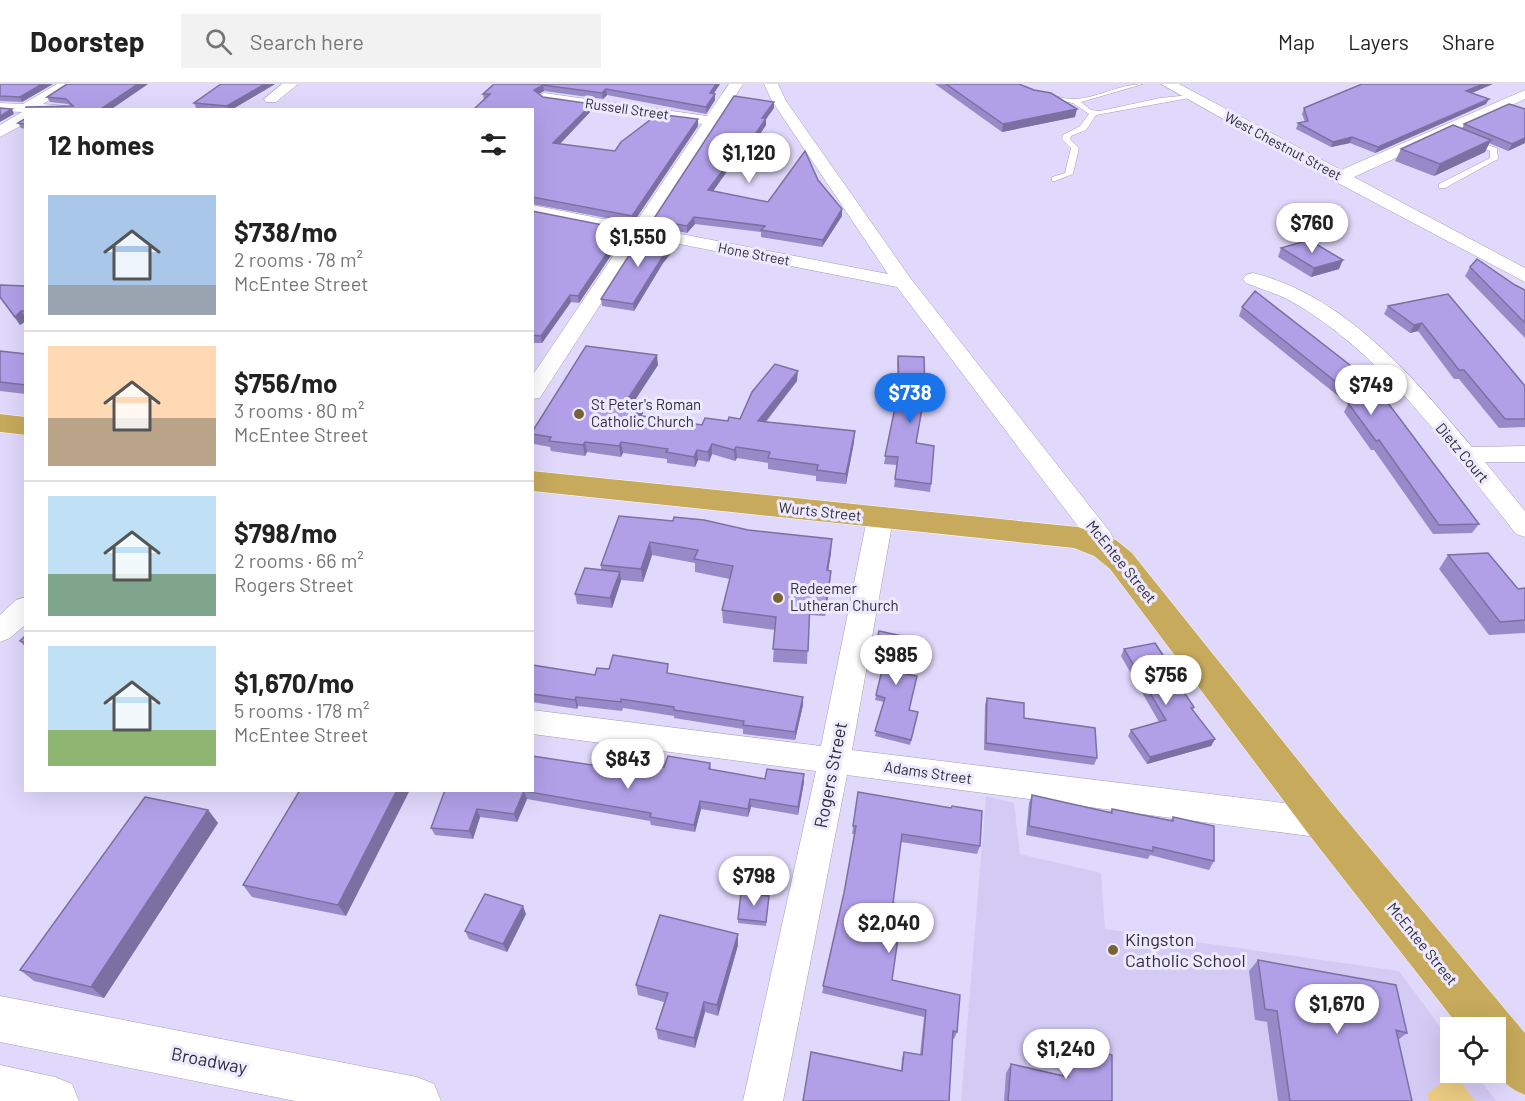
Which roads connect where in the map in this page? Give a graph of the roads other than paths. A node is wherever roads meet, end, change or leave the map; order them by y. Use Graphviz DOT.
graph roads {
  1 [pos="67,84"];
  2 [pos="291,84"];
  3 [pos="558,84"];
  4 [pos="736,84"];
  5 [pos="771,84"];
  6 [pos="1009,84"];
  7 [pos="1139,84"];
  8 [pos="1168,84"];
  9 [pos="1520,84"];
  10 [pos="1525,86"];
  11 [pos="1525,94"];
  12 [pos="544,97"];
  13 [pos="1191,97"];
  14 [pos="271,99"];
  15 [pos="1075,100"];
  16 [pos="0,107"];
  17 [pos="35,108"];
  18 [pos="533,108"];
  19 [pos="24,110"];
  20 [pos="1094,114"];
  21 [pos="24,116"];
  22 [pos="710,121"];
  23 [pos="0,132"];
  24 [pos="1466,139"];
  25 [pos="1340,177"];
  26 [pos="1055,179"];
  27 [pos="1443,186"];
  28 [pos="534,210"];
  29 [pos="638,232"];
  30 [pos="1525,276"];
  31 [pos="1253,279"];
  32 [pos="904,283"];
  33 [pos="534,390"];
  34 [pos="0,423"];
  35 [pos="24,426"];
  36 [pos="1525,454"];
  37 [pos="1464,455"];
  38 [pos="534,481"];
  39 [pos="880,519"];
  40 [pos="1525,528"];
  41 [pos="1106,548"];
  42 [pos="24,609"];
  43 [pos="0,631"];
  44 [pos="534,723"];
  45 [pos="834,760"];
  46 [pos="1324,823"];
  47 [pos="1481,1017"];
  48 [pos="0,1018"];
  49 [pos="1506,1047"];
  50 [pos="1525,1071"];
  51 [pos="0,1089"];
  52 [pos="55,1101"];
  53 [pos="417,1101"];
  54 [pos="763,1101"];
  1 -- 17 [label="street"];
  2 -- 14 [label="street"];
  3 -- 12 [label="street"];
  4 -- 22 [label="street"];
  5 -- 32 [label="street, McEntee Street"];
  6 -- 15 [label="lane"];
  7 -- 15 [label="lane"];
  8 -- 13 [label="street, West Chestnut Street"];
  9 -- 10 [label="street"];
  11 -- 25 [label="street"];
  12 -- 18 [label="street"];
  12 -- 22 [label="street, Russell Street"];
  13 -- 20 [label="lane"];
  13 -- 25 [label="street, West Chestnut Street"];
  15 -- 20 [label="lane"];
  16 -- 19 [label="street"];
  20 -- 26 [label="lane"];
  21 -- 23 [label="street"];
  22 -- 29 [label="street"];
  24 -- 27 [label="lane"];
  25 -- 30 [label="street, West Chestnut Street"];
  28 -- 29 [label="street, Hone Street"];
  29 -- 32 [label="street, Hone Street"];
  29 -- 33 [label="street"];
  31 -- 37 [label="street, Dietz Court"];
  32 -- 41 [label="street, McEntee Street"];
  34 -- 35 [label="highway"];
  36 -- 37 [label="street"];
  37 -- 40 [label="street, Dietz Court"];
  38 -- 39 [label="highway, Wurts Street"];
  39 -- 41 [label="highway, Wurts Street"];
  39 -- 45 [label="street, Rogers Street"];
  41 -- 46 [label="highway, McEntee Street"];
  42 -- 43 [label="street"];
  44 -- 45 [label="street, Adams Street"];
  45 -- 46 [label="street, Adams Street"];
  45 -- 54 [label="street, Rogers Street"];
  46 -- 47 [label="highway, McEntee Street"];
  48 -- 53 [label="street, Broadway"];
  49 -- 50 [label="highway"];
  51 -- 52 [label="street"];
}
